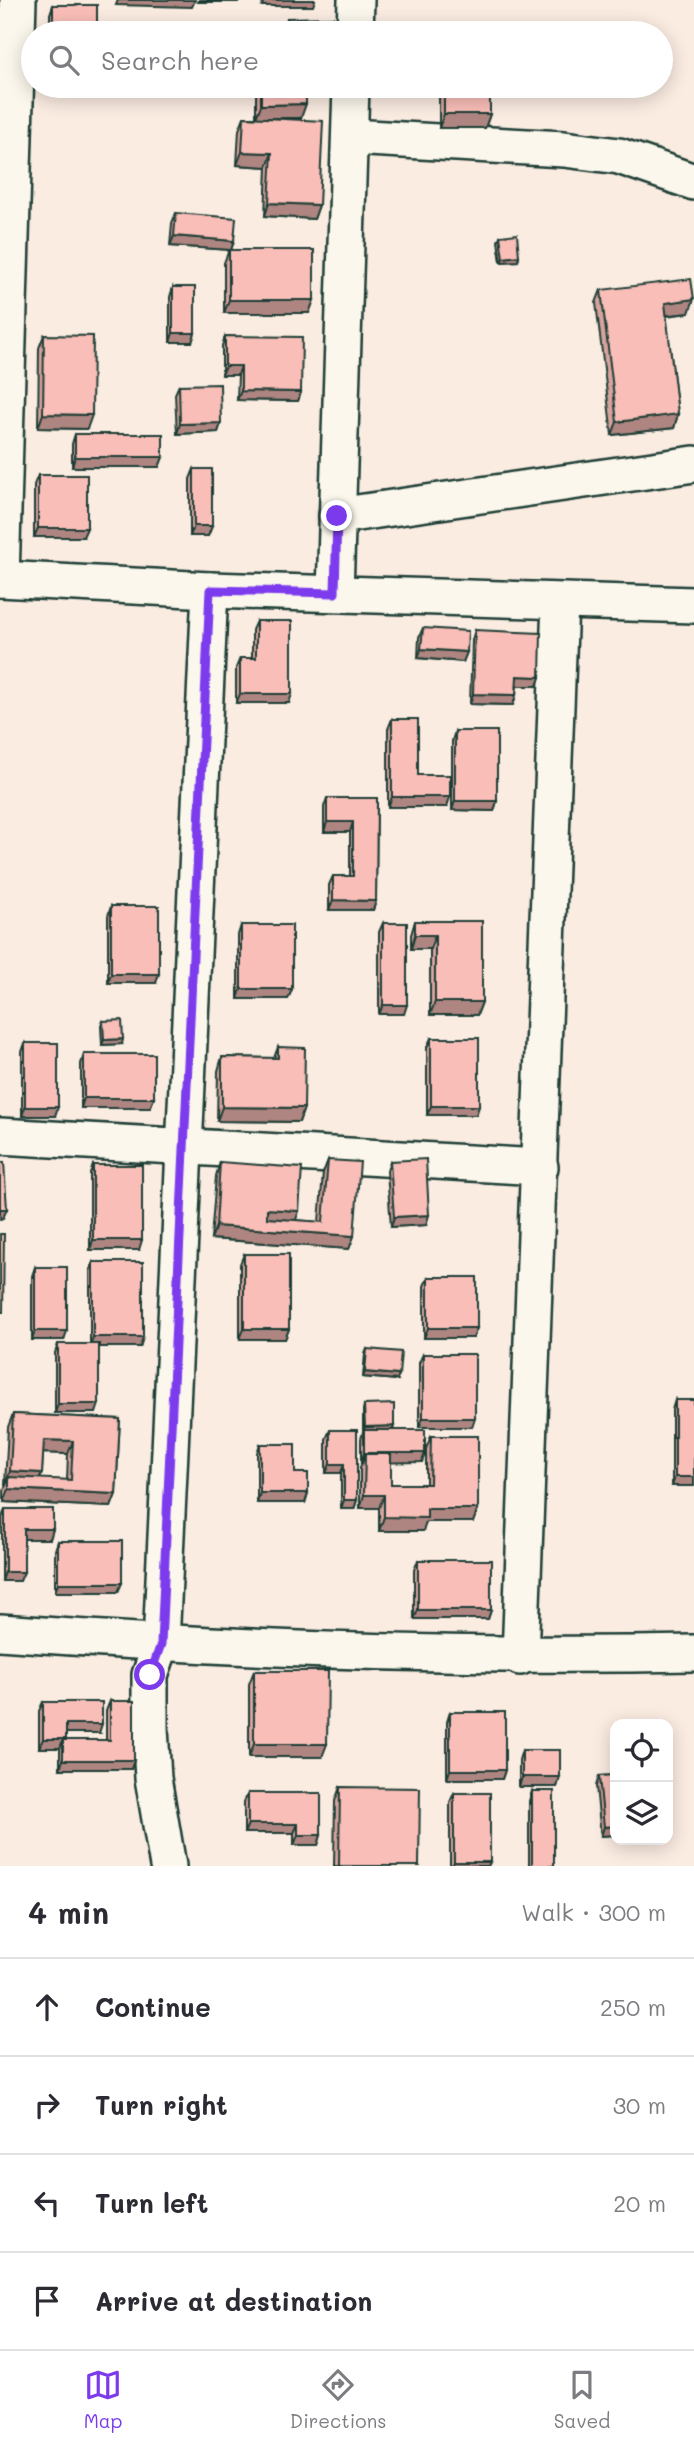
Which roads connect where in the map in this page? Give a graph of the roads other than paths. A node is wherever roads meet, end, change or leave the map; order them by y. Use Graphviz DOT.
graph roads {
  1 [pos="18,0"];
  2 [pos="356,0"];
  3 [pos="355,21"];
  4 [pos="351,98"];
  5 [pos="349,137"];
  6 [pos="694,181"];
  7 [pos="694,464"];
  8 [pos="337,516"];
  9 [pos="0,579"];
  10 [pos="210,590"];
  11 [pos="335,593"];
  12 [pos="560,601"];
  13 [pos="694,605"];
  14 [pos="0,1136"];
  15 [pos="184,1148"];
  16 [pos="540,1167"];
  17 [pos="0,1632"];
  18 [pos="161,1644"];
  19 [pos="694,1653"];
  20 [pos="520,1657"];
  21 [pos="168,1866"];
  1 -- 9 [label="street"];
  2 -- 3 [label="street"];
  4 -- 5 [label="street"];
  5 -- 6 [label="street"];
  5 -- 8 [label="street"];
  7 -- 8 [label="street"];
  8 -- 11 [label="street"];
  9 -- 10 [label="street"];
  10 -- 11 [label="street"];
  10 -- 15 [label="street"];
  11 -- 12 [label="street"];
  12 -- 13 [label="street"];
  12 -- 16 [label="street"];
  14 -- 15 [label="street"];
  15 -- 16 [label="street"];
  15 -- 18 [label="street"];
  16 -- 20 [label="street"];
  17 -- 18 [label="street"];
  18 -- 20 [label="street"];
  18 -- 21 [label="street"];
  19 -- 20 [label="street"];
}
